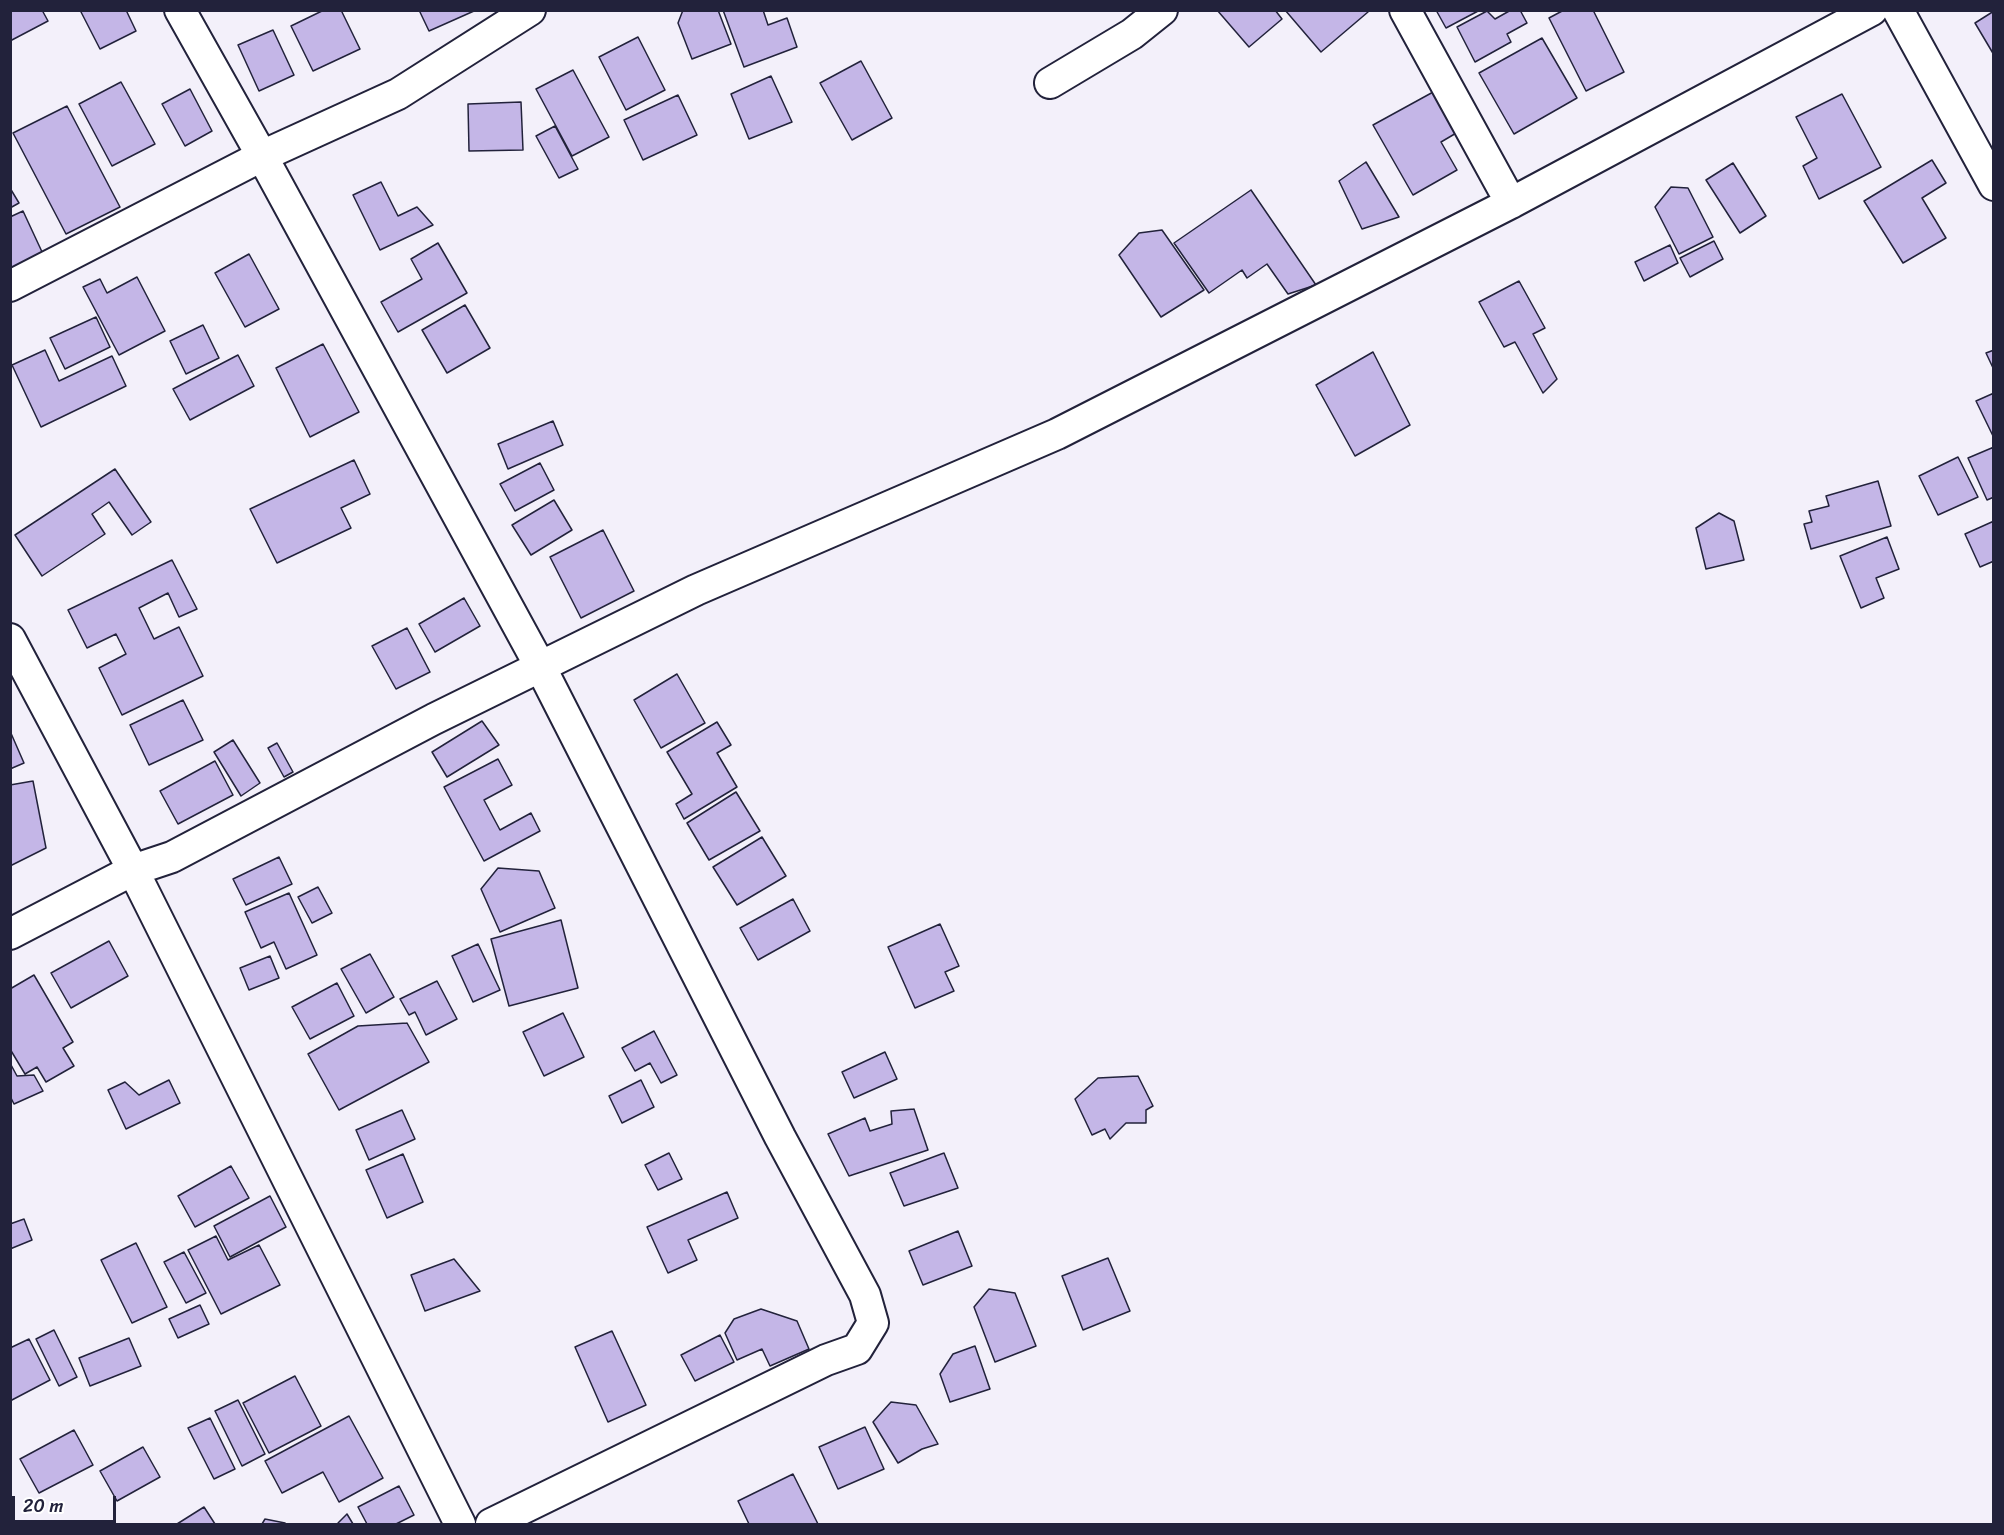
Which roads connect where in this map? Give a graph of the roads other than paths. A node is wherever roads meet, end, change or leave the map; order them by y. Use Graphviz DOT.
graph roads {
  1 [pos="180,10"];
  2 [pos="530,10"];
  3 [pos="1162,10"];
  4 [pos="1405,10"];
  5 [pos="1872,10"];
  6 [pos="1898,10"];
  7 [pos="1050,83"];
  8 [pos="262,156"];
  9 [pos="1994,185"];
  10 [pos="1511,203"];
  11 [pos="10,286"];
  12 [pos="10,639"];
  13 [pos="540,666"];
  14 [pos="133,870"];
  15 [pos="10,934"];
  16 [pos="460,1524"];
  17 [pos="491,1524"];
  1 -- 8 [label="street"];
  2 -- 8 [label="street"];
  3 -- 7 [label="street"];
  4 -- 10 [label="street"];
  5 -- 10 [label="street"];
  6 -- 9 [label="street"];
  8 -- 11 [label="street"];
  8 -- 13 [label="street"];
  10 -- 13 [label="street"];
  12 -- 14 [label="street"];
  13 -- 14 [label="street"];
  13 -- 17 [label="street"];
  14 -- 15 [label="street"];
  14 -- 16 [label="street"];
}
